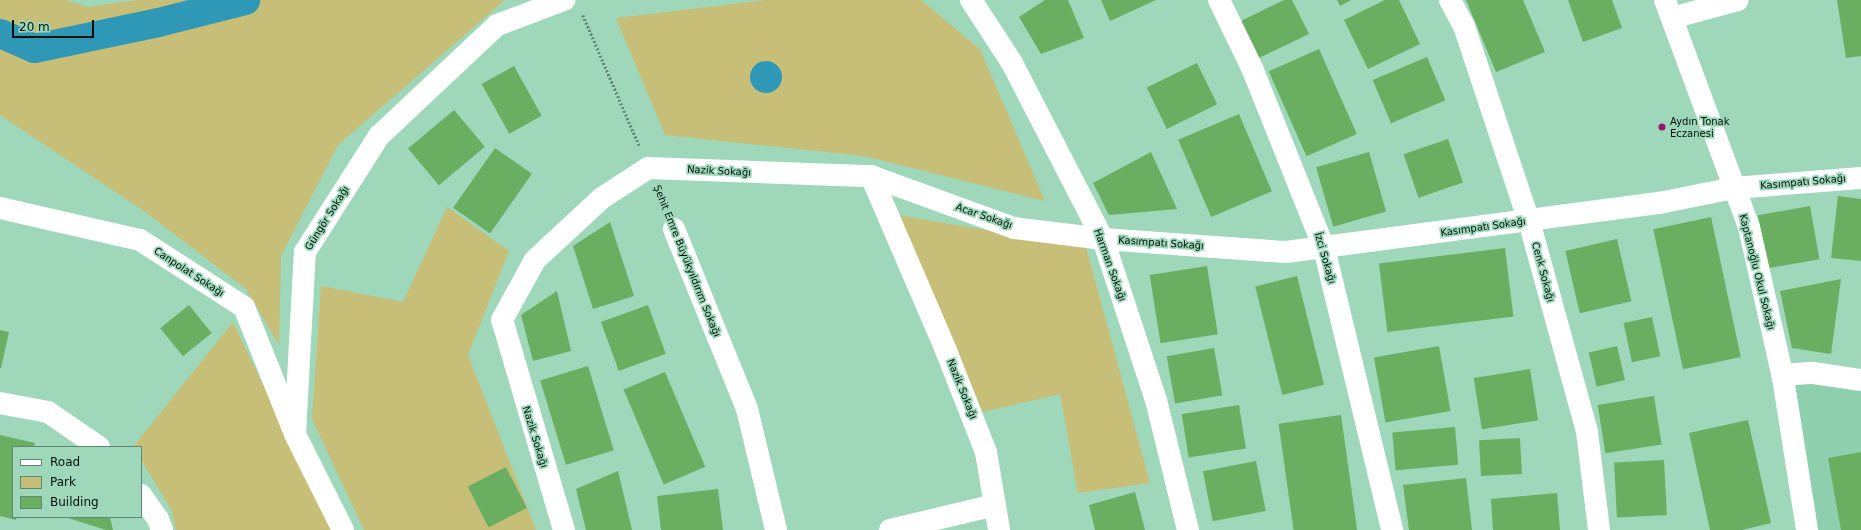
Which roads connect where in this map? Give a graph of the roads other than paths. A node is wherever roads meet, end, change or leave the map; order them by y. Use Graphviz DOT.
graph roads {
  1 [pos="971,0"];
  2 [pos="1219,0"];
  3 [pos="1450,0"];
  4 [pos="1738,0"];
  5 [pos="572,4"];
  6 [pos="1668,9"];
  7 [pos="871,176"];
  8 [pos="1861,178"];
  9 [pos="1734,188"];
  10 [pos="0,208"];
  11 [pos="1529,221"];
  12 [pos="674,229"];
  13 [pos="1103,239"];
  14 [pos="1324,248"];
  15 [pos="1782,375"];
  16 [pos="1861,380"];
  17 [pos="0,403"];
  18 [pos="296,434"];
  19 [pos="98,446"];
  20 [pos="142,496"];
  21 [pos="995,505"];
  22 [pos="162,530"];
  23 [pos="343,530"];
  24 [pos="564,530"];
  25 [pos="776,530"];
  26 [pos="890,530"];
  27 [pos="999,530"];
  28 [pos="1188,530"];
  29 [pos="1392,530"];
  30 [pos="1599,530"];
  31 [pos="1807,530"];
  1 -- 13 [label="street, Harman Sokağı"];
  2 -- 14 [label="street, İzci Sokağı"];
  3 -- 11 [label="street, Cenk Sokağı"];
  4 -- 6 [label="street"];
  5 -- 18 [label="street, Güngör Sokağı"];
  6 -- 9 [label="street, Kaptanoğlu Okul Sokağı"];
  7 -- 13 [label="street, Acar Sokağı"];
  7 -- 21 [label="street, Nazik Sokağı"];
  7 -- 24 [label="street, Nazik Sokağı"];
  8 -- 9 [label="street, Kasımpatı Sokağı"];
  9 -- 11 [label="street, Kasımpatı Sokağı"];
  9 -- 15 [label="street, Kaptanoğlu Okul Sokağı"];
  10 -- 18 [label="street, Canpolat Sokağı"];
  11 -- 14 [label="street, Kasımpatı Sokağı"];
  11 -- 30 [label="street, Cenk Sokağı"];
  12 -- 25 [label="street, Şehit Emre Büyükyıldırım Sokağı"];
  13 -- 14 [label="street, Kasımpatı Sokağı"];
  13 -- 28 [label="street, Harman Sokağı"];
  14 -- 29 [label="street, İzci Sokağı"];
  15 -- 16 [label="street"];
  15 -- 31 [label="street, Kaptanoğlu Okul Sokağı"];
  17 -- 19 [label="street"];
  18 -- 23 [label="street, Güngör Sokağı"];
  20 -- 22 [label="street"];
  21 -- 26 [label="street"];
  21 -- 27 [label="street, Nazik Sokağı"];
}
